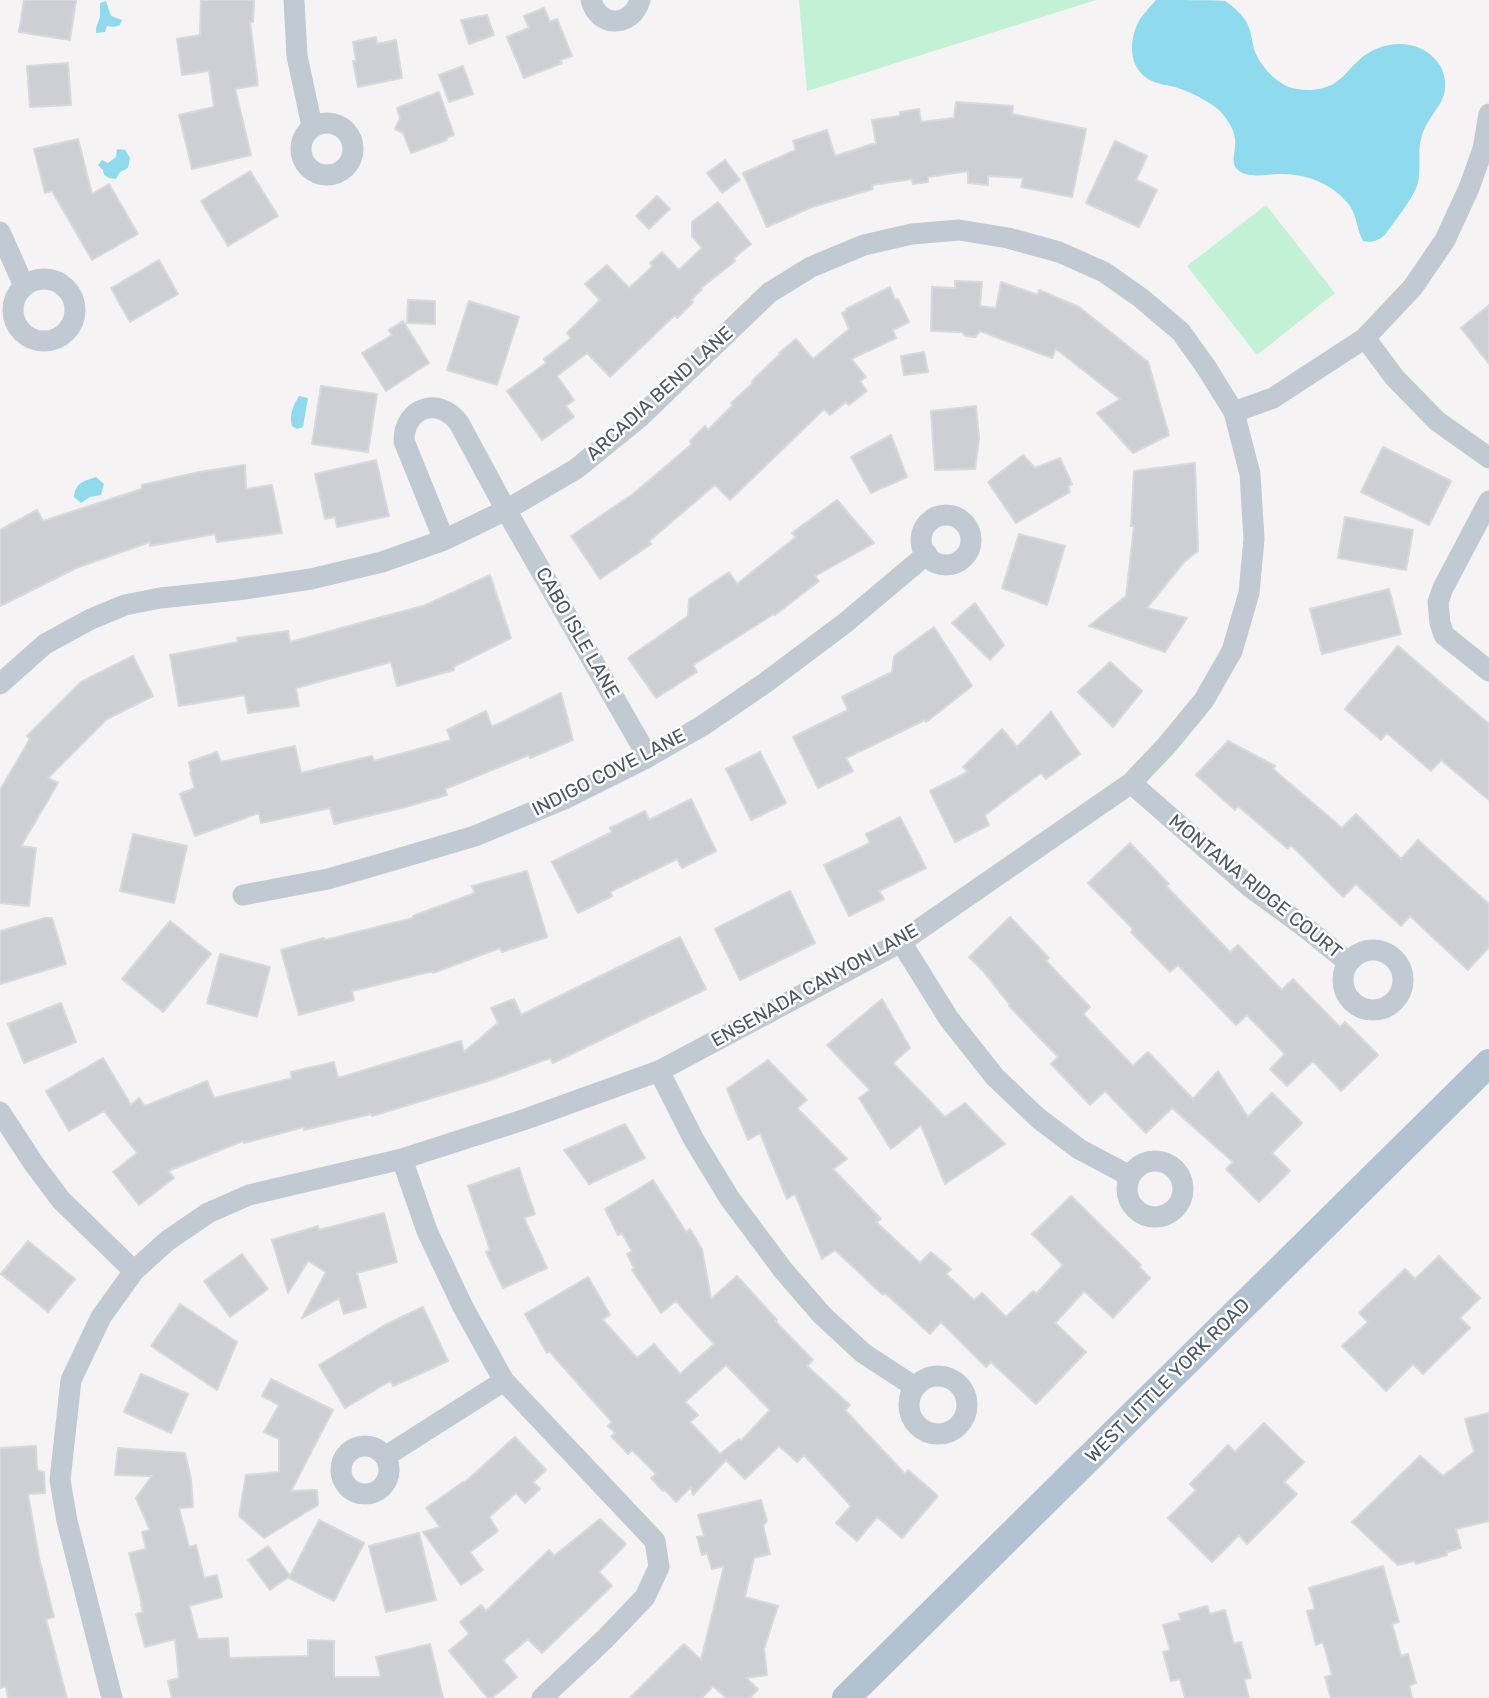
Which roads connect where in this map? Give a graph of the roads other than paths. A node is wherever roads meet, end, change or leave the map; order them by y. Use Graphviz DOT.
graph roads {
  1 [pos="293,0"];
  2 [pos="591,0"];
  3 [pos="640,0"];
  4 [pos="1489,114"];
  5 [pos="312,126"];
  6 [pos="1486,150"];
  7 [pos="0,232"];
  8 [pos="24,286"];
  9 [pos="1365,338"];
  10 [pos="1234,412"];
  11 [pos="1489,458"];
  12 [pos="1489,501"];
  13 [pos="506,510"];
  14 [pos="444,540"];
  15 [pos="927,554"];
  16 [pos="1489,671"];
  17 [pos="0,684"];
  18 [pos="648,757"];
  19 [pos="1131,783"];
  20 [pos="243,895"];
  21 [pos="901,942"];
  22 [pos="1348,962"];
  23 [pos="1489,1063"];
  24 [pos="659,1071"];
  25 [pos="0,1112"];
  26 [pos="402,1158"];
  27 [pos="1130,1176"];
  28 [pos="134,1270"];
  29 [pos="504,1381"];
  30 [pos="915,1387"];
  31 [pos="386,1456"];
  32 [pos="112,1698"];
  33 [pos="542,1698"];
  34 [pos="846,1698"];
  1 -- 5 [label="street"];
  2 -- 3 [label="street"];
  4 -- 6 [label="street"];
  6 -- 9 [label="street"];
  7 -- 8 [label="street"];
  9 -- 10 [label="street"];
  9 -- 11 [label="street"];
  10 -- 13 [label="street, ARCADIA BEND LANE"];
  10 -- 19 [label="street, ENSENADA CANYON LANE"];
  12 -- 16 [label="street"];
  13 -- 14 [label="street, ARCADIA BEND LANE"];
  13 -- 14 [label="street, CABO ISLE LANE"];
  13 -- 18 [label="street, CABO ISLE LANE"];
  14 -- 17 [label="street, ARCADIA BEND LANE"];
  15 -- 18 [label="street, INDIGO COVE LANE"];
  18 -- 20 [label="street, INDIGO COVE LANE"];
  19 -- 21 [label="street, ENSENADA CANYON LANE"];
  19 -- 22 [label="street, MONTANA RIDGE COURT"];
  21 -- 24 [label="street, ENSENADA CANYON LANE"];
  21 -- 27 [label="street"];
  23 -- 34 [label="main road, WEST LITTLE YORK ROAD"];
  24 -- 26 [label="street, ENSENADA CANYON LANE"];
  24 -- 30 [label="street"];
  25 -- 28 [label="street"];
  26 -- 28 [label="street, ENSENADA CANYON LANE"];
  26 -- 29 [label="street"];
  28 -- 32 [label="street, ENSENADA CANYON LANE"];
  29 -- 31 [label="street"];
  29 -- 33 [label="street"];
}
